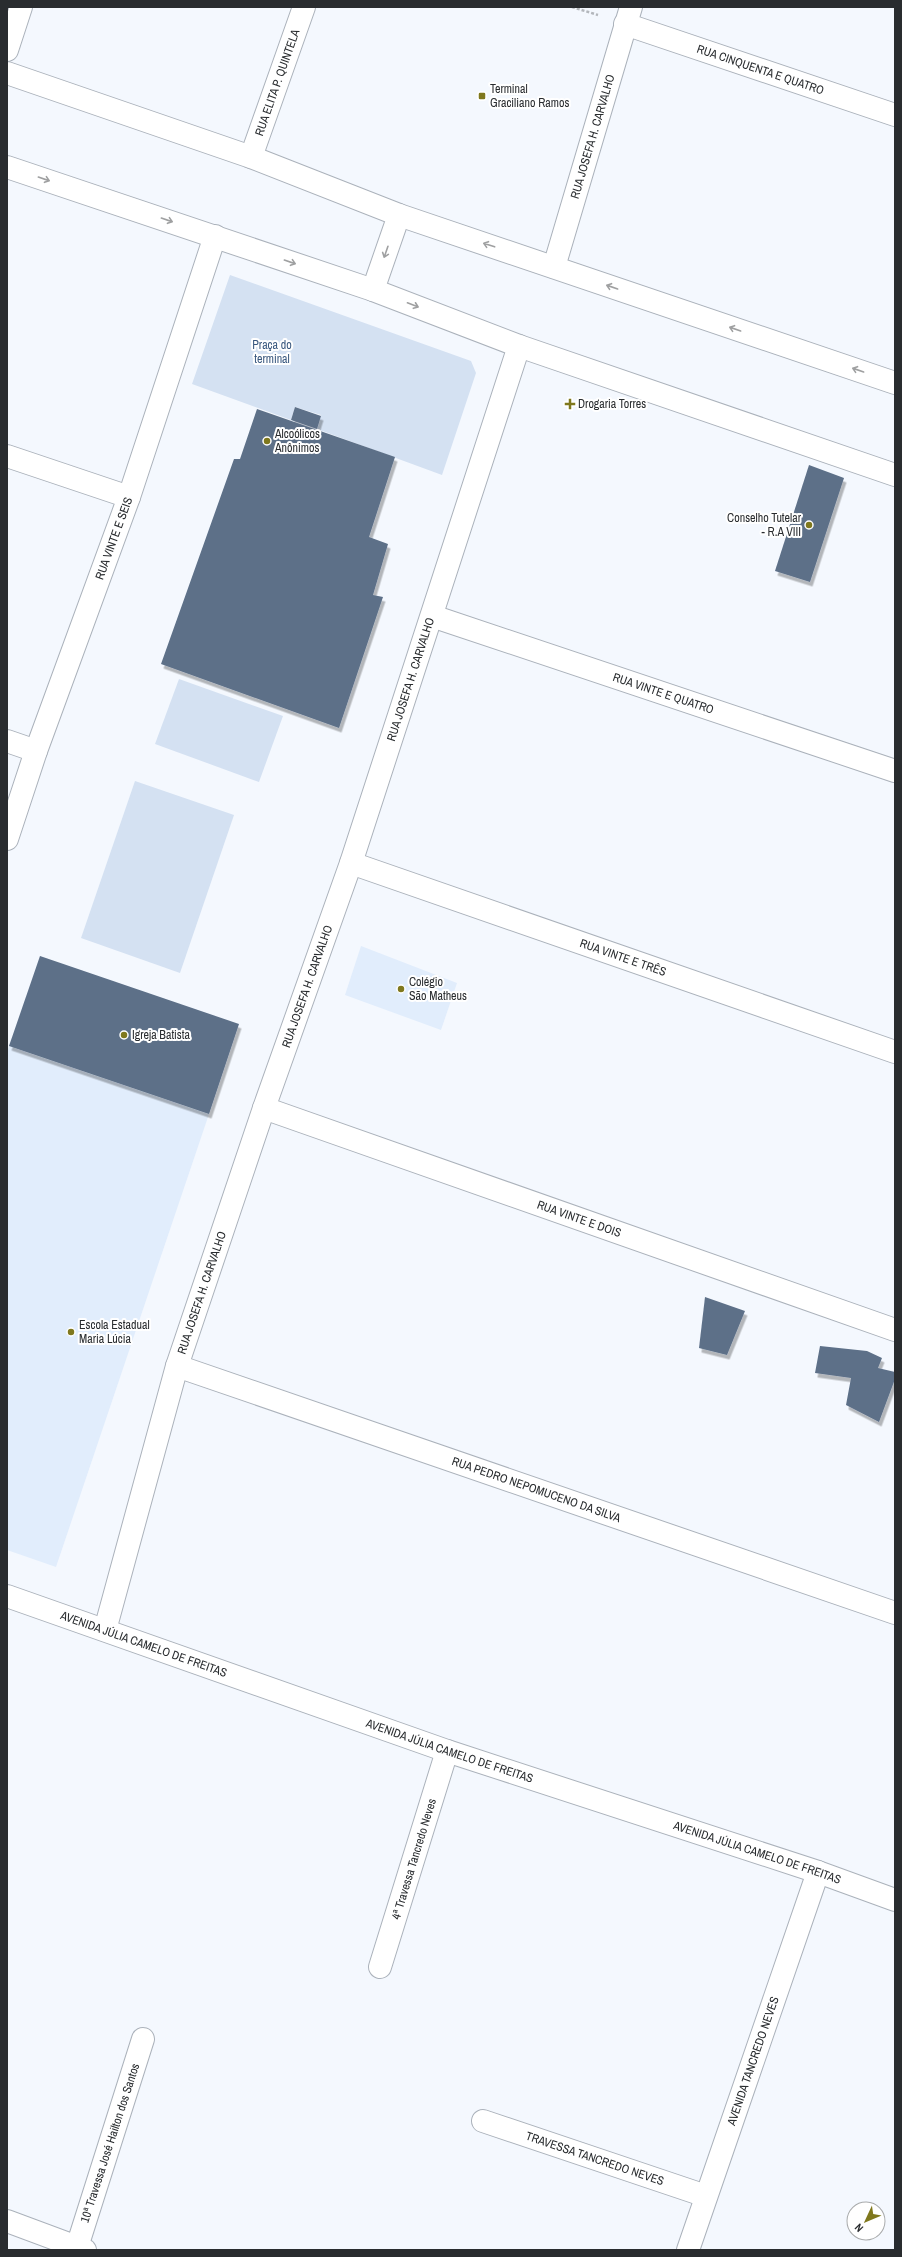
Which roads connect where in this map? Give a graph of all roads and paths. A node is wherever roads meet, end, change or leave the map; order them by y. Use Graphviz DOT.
graph roads {
  1 [pos="21,7"];
  2 [pos="304,7"];
  3 [pos="628,16"];
  4 [pos="7,50"];
  5 [pos="7,73"];
  6 [pos="895,115"];
  7 [pos="251,157"];
  8 [pos="7,167"];
  9 [pos="399,215"];
  10 [pos="215,236"];
  11 [pos="554,267"];
  12 [pos="373,290"];
  13 [pos="519,346"];
  14 [pos="895,383"];
  15 [pos="7,456"];
  16 [pos="895,474"];
  17 [pos="129,497"];
  18 [pos="432,616"];
  19 [pos="7,741"];
  20 [pos="36,751"];
  21 [pos="895,772"];
  22 [pos="7,839"];
  23 [pos="351,863"];
  24 [pos="895,1052"];
  25 [pos="264,1108"];
  26 [pos="895,1330"];
  27 [pos="177,1366"];
  28 [pos="7,1596"];
  29 [pos="895,1613"];
  30 [pos="105,1630"];
  31 [pos="447,1751"];
  32 [pos="818,1872"];
  33 [pos="895,1900"];
  34 [pos="380,1966"];
  35 [pos="143,2039"];
  36 [pos="483,2121"];
  37 [pos="706,2196"];
  38 [pos="7,2221"];
  39 [pos="81,2248"];
  40 [pos="688,2250"];
  1 -- 4 [label="street"];
  2 -- 7 [label="street, RUA ELITA P. QUINTELA"];
  3 -- 6 [label="street, RUA CINQUENTA E QUATRO"];
  3 -- 11 [label="street, RUA JOSEFA H. CARVALHO"];
  5 -- 7 [label="street"];
  7 -- 9 [label="street"];
  8 -- 10 [label="street, one-way"];
  11 -- 9 [label="street, one-way"];
  9 -- 12 [label="street, one-way"];
  10 -- 12 [label="street, one-way"];
  10 -- 17 [label="street, RUA VINTE E SEIS"];
  14 -- 11 [label="street, one-way"];
  12 -- 13 [label="street, one-way"];
  13 -- 16 [label="street"];
  13 -- 18 [label="street, RUA JOSEFA H. CARVALHO"];
  15 -- 17 [label="street"];
  17 -- 20 [label="street, RUA VINTE E SEIS"];
  18 -- 21 [label="street, RUA VINTE E QUATRO"];
  18 -- 23 [label="street, RUA JOSEFA H. CARVALHO"];
  19 -- 20 [label="street"];
  20 -- 22 [label="street, RUA VINTE E SEIS"];
  23 -- 24 [label="street, RUA VINTE E TRÊS"];
  23 -- 25 [label="street, RUA JOSEFA H. CARVALHO"];
  25 -- 26 [label="street, RUA VINTE E DOIS"];
  25 -- 27 [label="street, RUA JOSEFA H. CARVALHO"];
  27 -- 29 [label="street, RUA PEDRO NEPOMUCENO DA SILVA"];
  27 -- 30 [label="street, RUA JOSEFA H. CARVALHO"];
  28 -- 30 [label="street, AVENIDA JÚLIA CAMELO DE FREITAS"];
  30 -- 31 [label="street, AVENIDA JÚLIA CAMELO DE FREITAS"];
  31 -- 32 [label="street, AVENIDA JÚLIA CAMELO DE FREITAS"];
  31 -- 34 [label="street, 4ª Travessa Tancredo Neves"];
  32 -- 33 [label="street, AVENIDA JÚLIA CAMELO DE FREITAS"];
  32 -- 37 [label="street, AVENIDA TANCREDO NEVES"];
  35 -- 39 [label="street, 10ª Travessa José Hailton dos Santos"];
  36 -- 37 [label="street, TRAVESSA TANCREDO NEVES"];
  37 -- 40 [label="street, AVENIDA TANCREDO NEVES"];
  38 -- 39 [label="street"];
}
